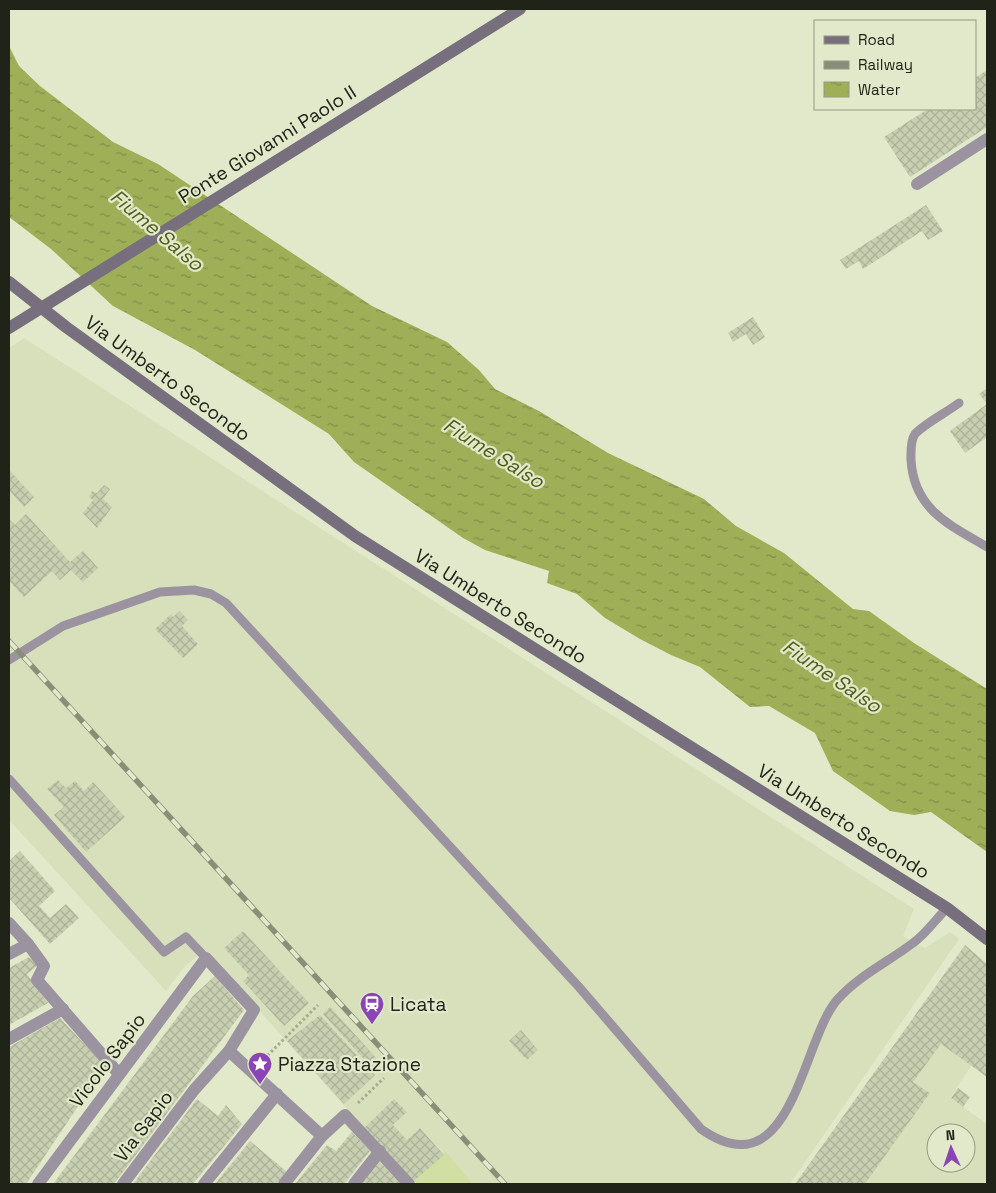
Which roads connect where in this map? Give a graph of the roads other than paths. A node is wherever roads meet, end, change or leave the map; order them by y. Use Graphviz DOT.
graph roads {
  1 [pos="520,9"];
  2 [pos="987,138"];
  3 [pos="917,184"];
  4 [pos="9,282"];
  5 [pos="9,328"];
  6 [pos="959,403"];
  7 [pos="987,547"];
  8 [pos="9,660"];
  9 [pos="9,779"];
  10 [pos="947,908"];
  11 [pos="9,923"];
  12 [pos="987,939"];
  13 [pos="28,944"];
  14 [pos="9,954"];
  15 [pos="206,958"];
  16 [pos="62,1009"];
  17 [pos="9,1039"];
  18 [pos="229,1050"];
  19 [pos="119,1074"];
  20 [pos="277,1094"];
  21 [pos="322,1136"];
  22 [pos="380,1152"];
  23 [pos="38,1184"];
  24 [pos="123,1184"];
  25 [pos="204,1184"];
  26 [pos="284,1184"];
  27 [pos="354,1184"];
  28 [pos="410,1184"];
  1 -- 5 [label="main road, Ponte Giovanni Paolo II, bridge"];
  2 -- 3 [label="street"];
  4 -- 10 [label="main road, Via Umberto Secondo"];
  6 -- 7 [label="lane"];
  8 -- 10 [label="lane"];
  9 -- 15 [label="lane"];
  10 -- 12 [label="main road, Via Umberto Secondo"];
  11 -- 13 [label="street"];
  13 -- 14 [label="street"];
  13 -- 16 [label="street"];
  15 -- 18 [label="street, Via Sapio"];
  15 -- 19 [label="street, Vicolo Sapio"];
  16 -- 17 [label="street"];
  16 -- 19 [label="street"];
  18 -- 20 [label="street"];
  18 -- 24 [label="street, Via Sapio"];
  19 -- 23 [label="street, Vicolo Sapio"];
  20 -- 21 [label="street"];
  20 -- 25 [label="street"];
  21 -- 22 [label="street"];
  21 -- 26 [label="street"];
  22 -- 27 [label="street"];
  22 -- 28 [label="street"];
}
